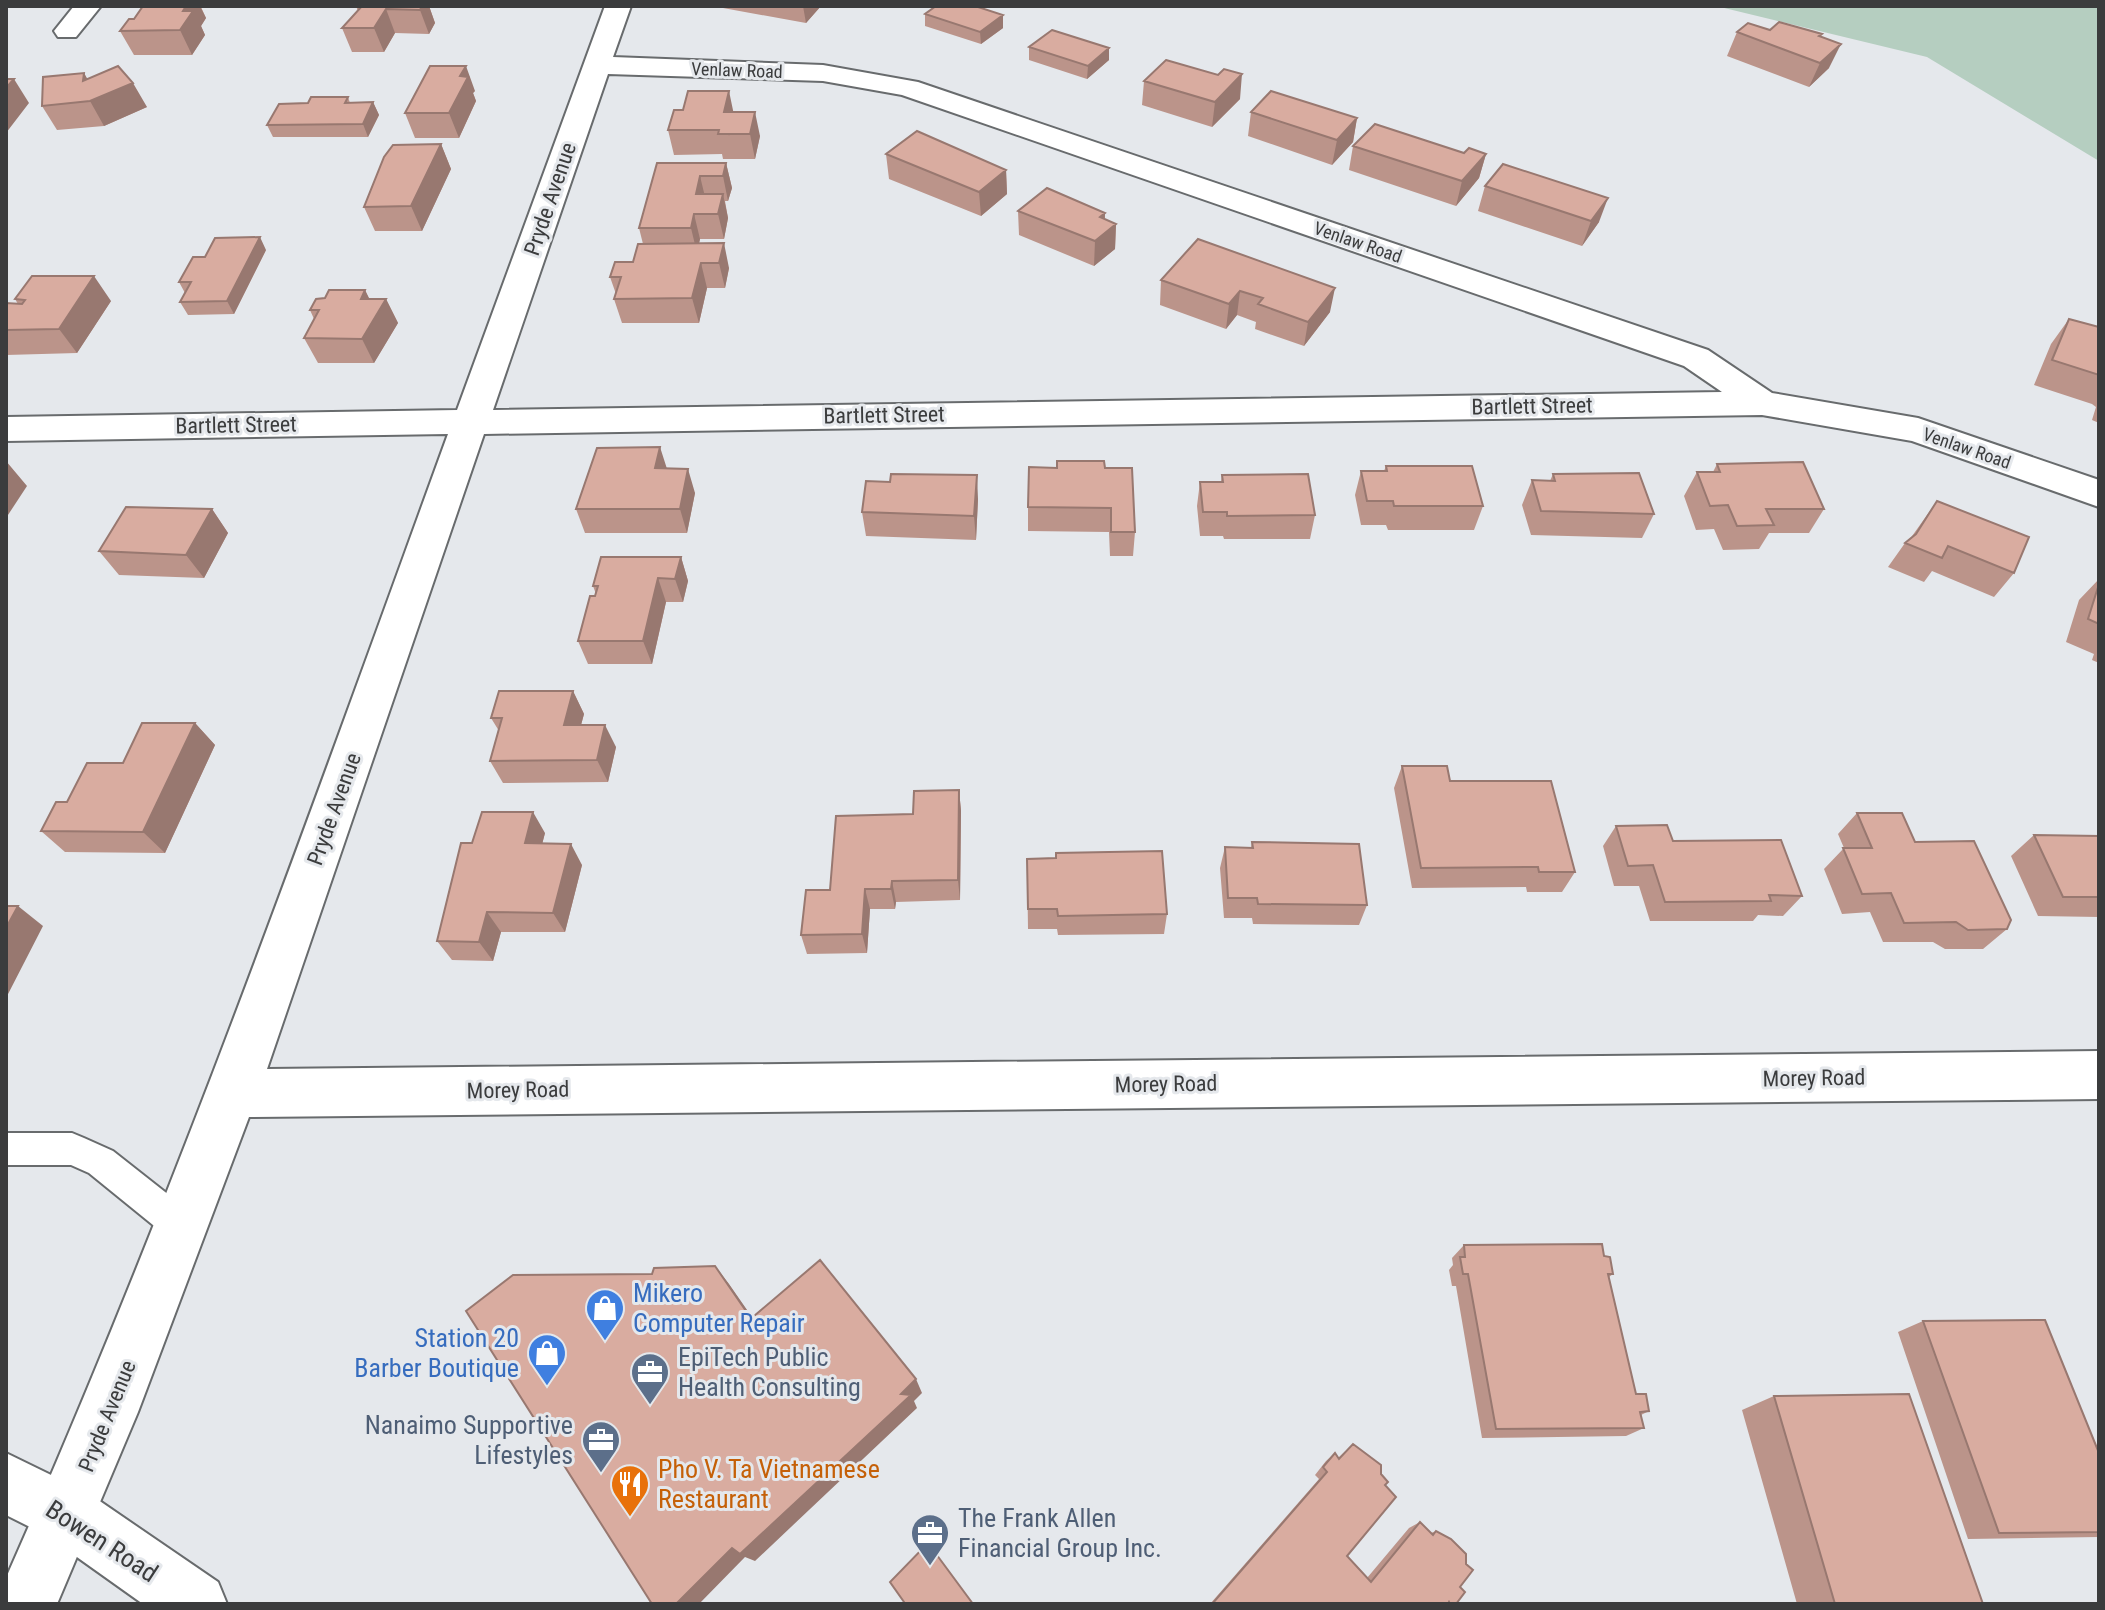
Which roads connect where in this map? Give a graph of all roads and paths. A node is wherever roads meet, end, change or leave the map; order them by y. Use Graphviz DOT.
graph roads {
  1 [pos="88,6"];
  2 [pos="618,6"];
  3 [pos="67,31"];
  4 [pos="597,65"];
  5 [pos="1762,403"];
  6 [pos="471,421"];
  7 [pos="6,429"];
  8 [pos="2099,494"];
  9 [pos="2099,1075"];
  10 [pos="233,1093"];
  11 [pos="6,1149"];
  12 [pos="181,1226"];
  13 [pos="6,1483"];
  14 [pos="67,1514"];
  15 [pos="26,1604"];
  16 [pos="196,1604"];
  1 -- 3 [label="street"];
  2 -- 4 [label="street, Pryde Avenue"];
  4 -- 5 [label="street, Venlaw Road"];
  4 -- 6 [label="street, Pryde Avenue"];
  5 -- 6 [label="street, Bartlett Street"];
  5 -- 8 [label="street, Venlaw Road"];
  6 -- 7 [label="street, Bartlett Street"];
  6 -- 10 [label="street, Pryde Avenue"];
  9 -- 10 [label="street, Morey Road"];
  10 -- 12 [label="street, Pryde Avenue"];
  11 -- 12 [label="lane"];
  12 -- 14 [label="street, Pryde Avenue"];
  13 -- 14 [label="street, Bowen Road"];
  14 -- 15 [label="street, Pryde Avenue"];
  14 -- 16 [label="street, Bowen Road"];
}
